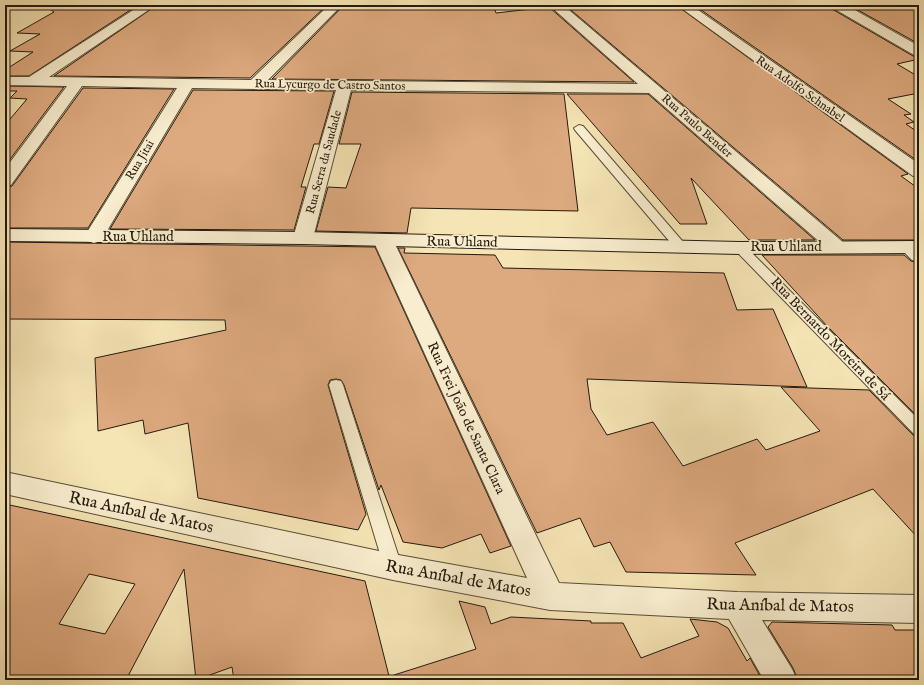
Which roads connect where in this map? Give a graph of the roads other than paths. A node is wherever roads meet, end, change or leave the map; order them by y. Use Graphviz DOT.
graph roads {
  1 [pos="150,5"];
  2 [pos="336,5"];
  3 [pos="556,5"];
  4 [pos="683,5"];
  5 [pos="837,5"];
  6 [pos="919,52"];
  7 [pos="5,81"];
  8 [pos="33,81"];
  9 [pos="78,82"];
  10 [pos="187,82"];
  11 [pos="254,84"];
  12 [pos="345,85"];
  13 [pos="654,89"];
  14 [pos="579,128"];
  15 [pos="919,172"];
  16 [pos="5,181"];
  17 [pos="5,235"];
  18 [pos="94,237"];
  19 [pos="303,238"];
  20 [pos="383,240"];
  21 [pos="680,246"];
  22 [pos="837,247"];
  23 [pos="740,248"];
  24 [pos="916,250"];
  25 [pos="336,385"];
  26 [pos="919,430"];
  27 [pos="5,483"];
  28 [pos="392,567"];
  29 [pos="550,596"];
  30 [pos="737,606"];
  31 [pos="919,609"];
  32 [pos="781,680"];
  1 -- 8 [label="street"];
  2 -- 11 [label="street"];
  3 -- 13 [label="street, Rua Paulo Bender"];
  4 -- 15 [label="street, Rua Adolfo Schnabel"];
  5 -- 6 [label="street"];
  7 -- 8 [label="street, Rua Lycurgo de Castro Santos"];
  8 -- 9 [label="street, Rua Lycurgo de Castro Santos"];
  9 -- 10 [label="street, Rua Lycurgo de Castro Santos"];
  9 -- 16 [label="street"];
  10 -- 11 [label="street, Rua Lycurgo de Castro Santos"];
  10 -- 18 [label="street, Rua Jitai"];
  11 -- 12 [label="street, Rua Lycurgo de Castro Santos"];
  12 -- 13 [label="street, Rua Lycurgo de Castro Santos"];
  12 -- 19 [label="street, Rua Serra da Saudade"];
  13 -- 22 [label="street, Rua Paulo Bender"];
  14 -- 21 [label="lane"];
  17 -- 18 [label="street, Rua Uhland"];
  18 -- 19 [label="street, Rua Uhland"];
  19 -- 20 [label="street, Rua Uhland"];
  20 -- 21 [label="street, Rua Uhland"];
  20 -- 29 [label="street, Rua Frei João de Santa Clara"];
  21 -- 23 [label="street, Rua Uhland"];
  22 -- 23 [label="street, Rua Uhland"];
  22 -- 24 [label="street, Rua Uhland"];
  23 -- 26 [label="lane, Rua Bernardo Moreira de Sá"];
  25 -- 28 [label="lane"];
  27 -- 28 [label="street, Rua Aníbal de Matos"];
  28 -- 29 [label="street, Rua Aníbal de Matos"];
  29 -- 30 [label="street, Rua Aníbal de Matos"];
  30 -- 31 [label="street, Rua Aníbal de Matos"];
  30 -- 32 [label="street"];
}
